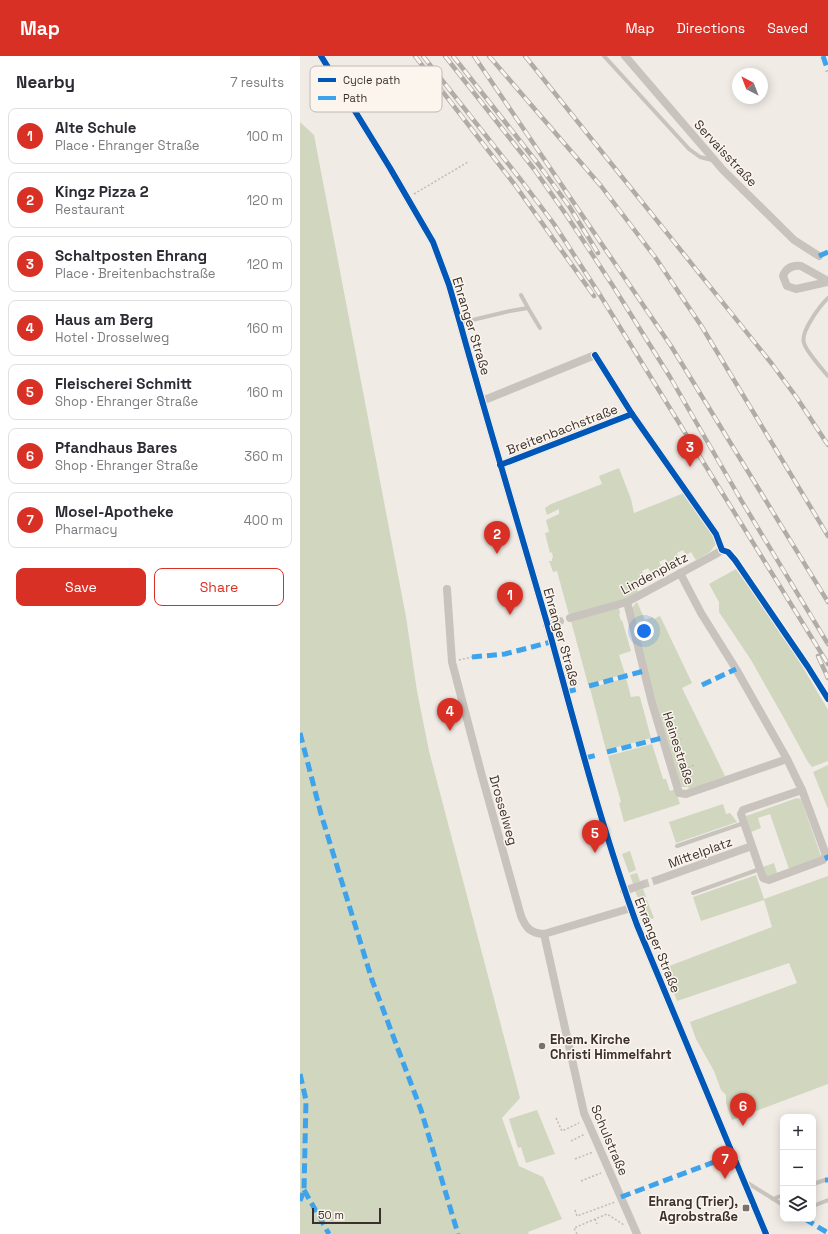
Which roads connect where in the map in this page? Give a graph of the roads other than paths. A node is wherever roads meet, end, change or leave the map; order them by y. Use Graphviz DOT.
graph roads {
  1 [pos="321,56"];
  2 [pos="604,56"];
  3 [pos="625,56"];
  4 [pos="327,66"];
  5 [pos="355,112"];
  6 [pos="715,160"];
  7 [pos="819,256"];
  8 [pos="828,282"];
  9 [pos="521,294"];
  10 [pos="828,298"];
  11 [pos="528,308"];
  12 [pos="460,323"];
  13 [pos="540,328"];
  14 [pos="828,376"];
  15 [pos="482,401"];
  16 [pos="632,414"];
  17 [pos="500,466"];
  18 [pos="722,550"];
  19 [pos="680,573"];
  20 [pos="446,589"];
  21 [pos="627,602"];
  22 [pos="570,618"];
  23 [pos="560,621"];
  24 [pos="547,625"];
  25 [pos="787,759"];
  26 [pos="802,790"];
  27 [pos="744,823"];
  28 [pos="677,846"];
  29 [pos="752,846"];
  30 [pos="760,870"];
  31 [pos="657,880"];
  32 [pos="641,885"];
  33 [pos="624,891"];
  34 [pos="693,893"];
  35 [pos="631,908"];
  36 [pos="544,934"];
  37 [pos="744,1180"];
  38 [pos="825,1180"];
  39 [pos="816,1183"];
  40 [pos="780,1196"];
  41 [pos="772,1199"];
  42 [pos="828,1200"];
  43 [pos="780,1203"];
  44 [pos="816,1205"];
  45 [pos="637,1234"];
  46 [pos="766,1234"];
  1 -- 4 [label="street, Ehranger Straße"];
  2 -- 6 [label="lane"];
  3 -- 6 [label="street, Servaisstraße"];
  5 -- 12 [label="street, Ehranger Straße"];
  6 -- 7 [label="street, Servaisstraße"];
  8 -- 8 [label="street"];
  9 -- 11 [label="lane"];
  10 -- 14 [label="lane"];
  11 -- 12 [label="lane"];
  11 -- 13 [label="lane"];
  12 -- 15 [label="street, Ehranger Straße"];
  15 -- 16 [label="street, Breitenbachstraße"];
  15 -- 17 [label="street, Ehranger Straße"];
  16 -- 17 [label="street, Breitenbachstraße"];
  16 -- 18 [label="street, Breitenbachstraße"];
  17 -- 24 [label="street, Ehranger Straße"];
  18 -- 19 [label="street, Lindenplatz"];
  19 -- 21 [label="street, Lindenplatz"];
  19 -- 25 [label="street"];
  20 -- 36 [label="street, Drosselweg"];
  21 -- 22 [label="street, Lindenplatz"];
  21 -- 25 [label="street, Heinestraße"];
  23 -- 24 [label="street"];
  24 -- 33 [label="street, Ehranger Straße"];
  25 -- 26 [label="street"];
  26 -- 27 [label="street, Mittelplatz"];
  26 -- 30 [label="street"];
  27 -- 28 [label="lane"];
  27 -- 29 [label="street, Mittelplatz"];
  29 -- 30 [label="street, Mittelplatz"];
  29 -- 31 [label="street, Mittelplatz"];
  30 -- 34 [label="lane"];
  32 -- 33 [label="street"];
  33 -- 35 [label="street, Ehranger Straße"];
  35 -- 36 [label="street"];
  35 -- 37 [label="street, Ehranger Straße"];
  36 -- 45 [label="street, Schulstraße"];
  37 -- 41 [label="lane"];
  37 -- 46 [label="street, Ehranger Straße"];
  38 -- 39 [label="lane"];
  40 -- 41 [label="lane"];
  41 -- 43 [label="lane"];
  42 -- 44 [label="lane"];
}
